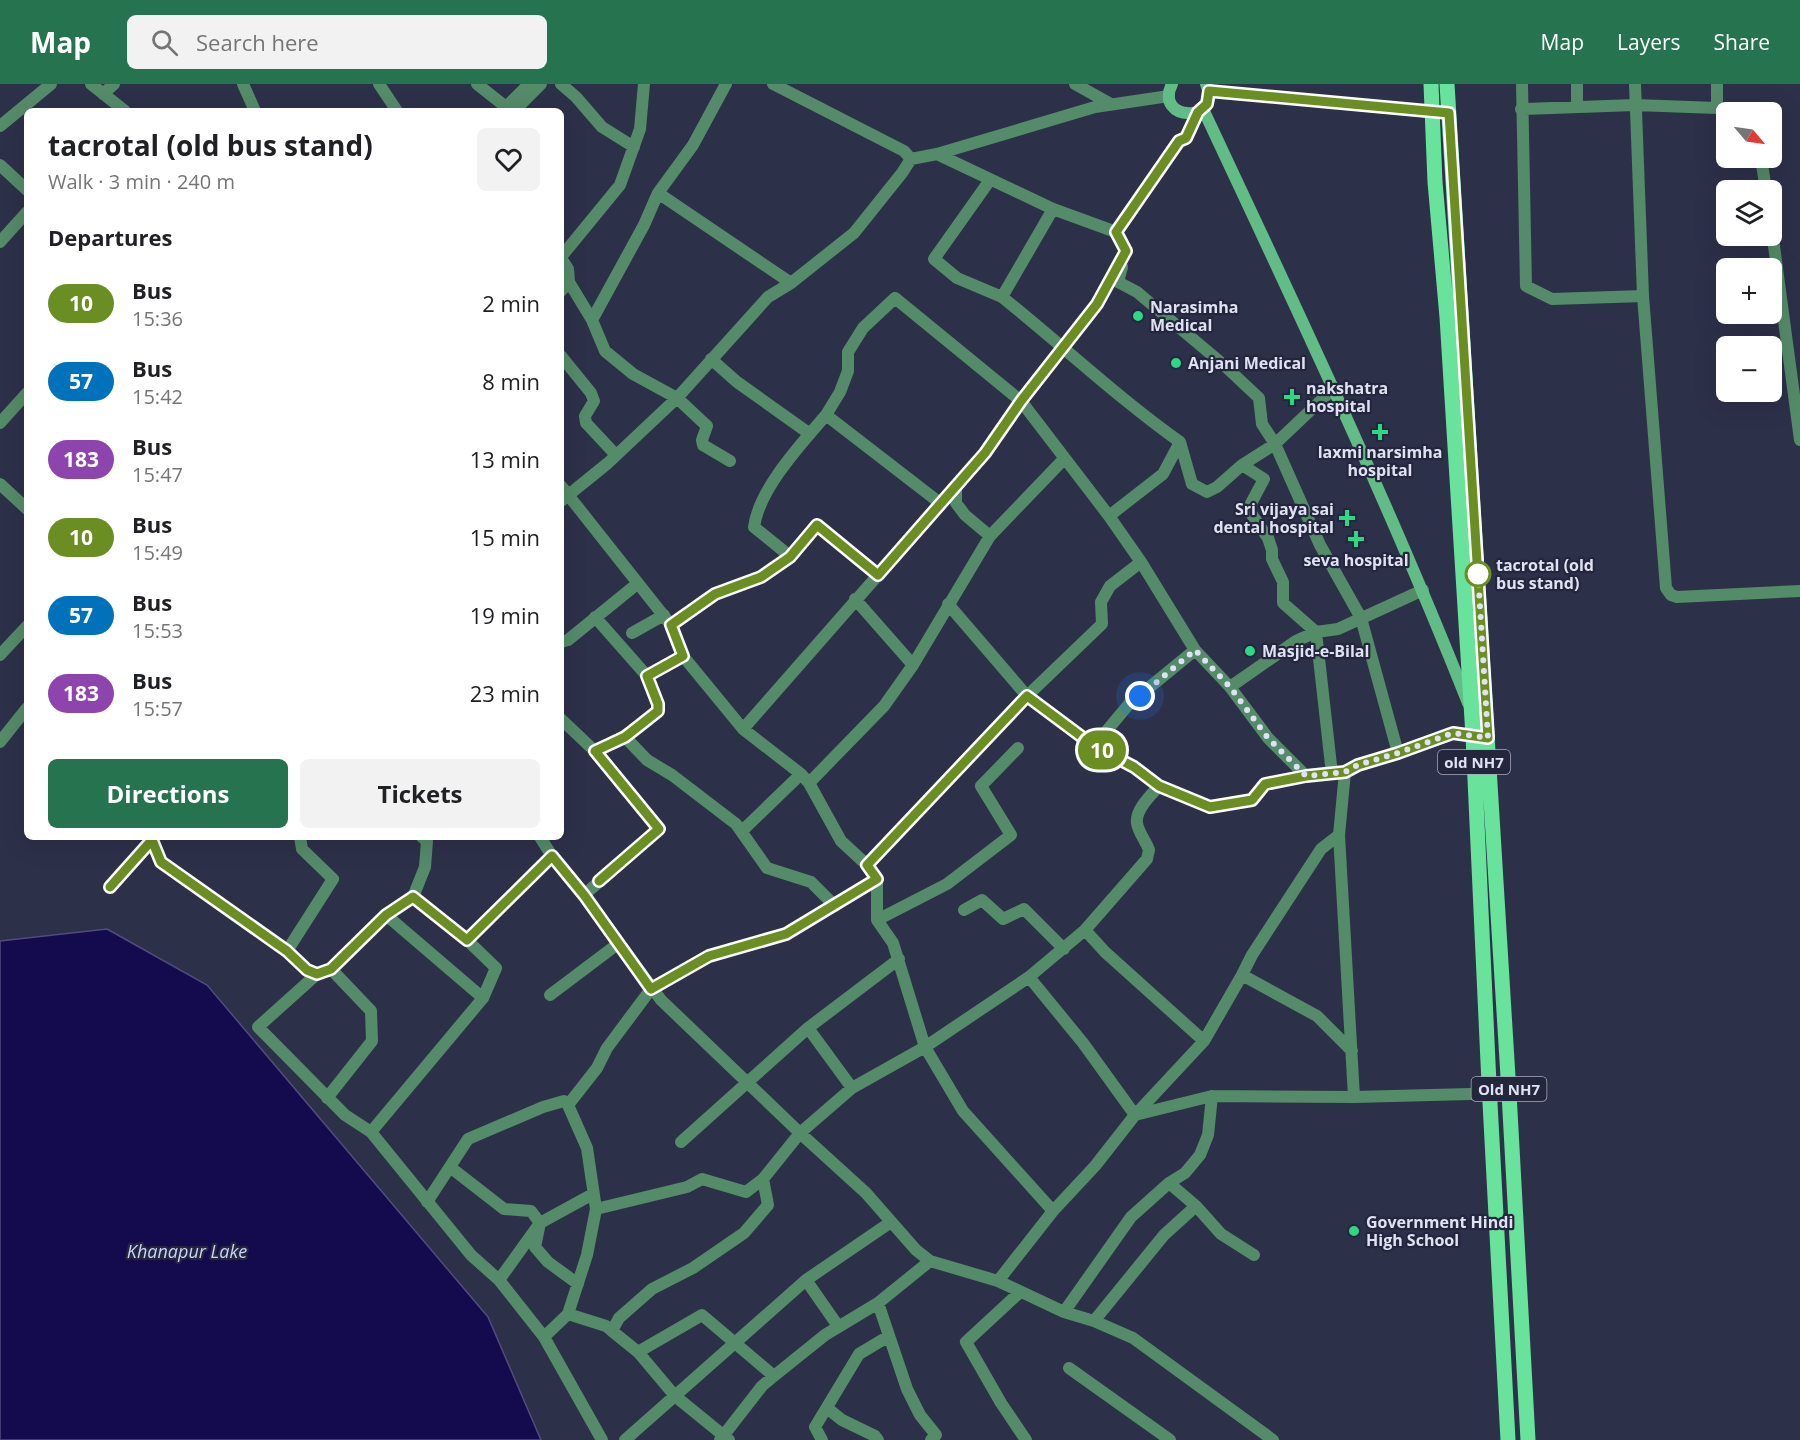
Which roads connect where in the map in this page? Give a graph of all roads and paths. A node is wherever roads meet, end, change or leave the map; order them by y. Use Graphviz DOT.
graph roads {
  1 [pos="51,84"];
  2 [pos="91,84"];
  3 [pos="114,84"];
  4 [pos="243,84"];
  5 [pos="379,84"];
  6 [pos="477,84"];
  7 [pos="529,84"];
  8 [pos="541,84"];
  9 [pos="561,84"];
  10 [pos="644,84"];
  11 [pos="726,84"];
  12 [pos="773,84"];
  13 [pos="1075,84"];
  14 [pos="1431,84"];
  15 [pos="1447,84"];
  16 [pos="1522,84"];
  17 [pos="1577,84"];
  18 [pos="1635,84"];
  19 [pos="1717,84"];
  20 [pos="1207,88"];
  21 [pos="1171,90"];
  22 [pos="103,94"];
  23 [pos="1717,102"];
  24 [pos="1109,103"];
  25 [pos="1635,105"];
  26 [pos="1577,107"];
  27 [pos="121,108"];
  28 [pos="251,108"];
  29 [pos="395,108"];
  30 [pos="505,108"];
  31 [pos="509,108"];
  32 [pos="510,108"];
  33 [pos="1716,108"];
  34 [pos="1521,109"];
  35 [pos="1200,110"];
  36 [pos="1432,113"];
  37 [pos="1449,113"];
  38 [pos="0,126"];
  39 [pos="634,147"];
  40 [pos="938,154"];
  41 [pos="911,159"];
  42 [pos="0,165"];
  43 [pos="990,180"];
  44 [pos="24,187"];
  45 [pos="658,193"];
  46 [pos="1053,209"];
  47 [pos="24,215"];
  48 [pos="1116,232"];
  49 [pos="0,242"];
  50 [pos="1774,246"];
  51 [pos="1126,251"];
  52 [pos="564,254"];
  53 [pos="564,263"];
  54 [pos="791,284"];
  55 [pos="565,287"];
  56 [pos="1642,296"];
  57 [pos="1002,297"];
  58 [pos="592,320"];
  59 [pos="1064,346"];
  60 [pos="711,359"];
  61 [pos="564,360"];
  62 [pos="1334,387"];
  63 [pos="24,396"];
  64 [pos="677,398"];
  65 [pos="1021,401"];
  66 [pos="826,415"];
  67 [pos="0,423"];
  68 [pos="810,434"];
  69 [pos="1800,440"];
  70 [pos="1180,442"];
  71 [pos="1275,444"];
  72 [pos="615,454"];
  73 [pos="1064,459"];
  74 [pos="730,461"];
  75 [pos="1242,465"];
  76 [pos="0,484"];
  77 [pos="956,486"];
  78 [pos="564,492"];
  79 [pos="564,494"];
  80 [pos="6,498"];
  81 [pos="940,503"];
  82 [pos="24,507"];
  83 [pos="1109,516"];
  84 [pos="990,536"];
  85 [pos="790,557"];
  86 [pos="1141,562"];
  87 [pos="878,575"];
  88 [pos="637,584"];
  89 [pos="1423,590"];
  90 [pos="1800,591"];
  91 [pos="855,599"];
  92 [pos="948,604"];
  93 [pos="595,617"];
  94 [pos="1361,618"];
  95 [pos="667,620"];
  96 [pos="24,629"];
  97 [pos="1316,632"];
  98 [pos="632,633"];
  99 [pos="564,641"];
  100 [pos="1195,650"];
  101 [pos="0,655"];
  102 [pos="683,656"];
  103 [pos="913,665"];
  104 [pos="647,676"];
  105 [pos="1230,687"];
  106 [pos="1027,696"];
  107 [pos="1471,710"];
  108 [pos="24,712"];
  109 [pos="564,721"];
  110 [pos="743,729"];
  111 [pos="625,737"];
  112 [pos="1480,737"];
  113 [pos="0,742"];
  114 [pos="1094,746"];
  115 [pos="1018,748"];
  116 [pos="595,751"];
  117 [pos="1398,753"];
  118 [pos="1345,772"];
  119 [pos="1332,774"];
  120 [pos="1306,776"];
  121 [pos="805,778"];
  122 [pos="1159,786"];
  123 [pos="742,831"];
  124 [pos="1339,835"];
  125 [pos="150,840"];
  126 [pos="151,840"];
  127 [pos="300,840"];
  128 [pos="426,840"];
  129 [pos="542,840"];
  130 [pos="552,856"];
  131 [pos="867,865"];
  132 [pos="877,879"];
  133 [pos="110,887"];
  134 [pos="584,895"];
  135 [pos="413,897"];
  136 [pos="834,906"];
  137 [pos="964,910"];
  138 [pos="386,915"];
  139 [pos="877,920"];
  140 [pos="1085,930"];
  141 [pos="467,940"];
  142 [pos="619,943"];
  143 [pos="1064,949"];
  144 [pos="287,951"];
  145 [pos="898,959"];
  146 [pos="331,969"];
  147 [pos="317,974"];
  148 [pos="1242,975"];
  149 [pos="1029,977"];
  150 [pos="651,989"];
  151 [pos="550,994"];
  152 [pos="483,998"];
  153 [pos="808,1028"];
  154 [pos="1204,1041"];
  155 [pos="925,1047"];
  156 [pos="1352,1051"];
  157 [pos="746,1082"];
  158 [pos="852,1089"];
  159 [pos="1509,1093"];
  160 [pos="1489,1094"];
  161 [pos="1212,1096"];
  162 [pos="1354,1097"];
  163 [pos="327,1098"];
  164 [pos="568,1105"];
  165 [pos="1135,1115"];
  166 [pos="371,1132"];
  167 [pos="800,1133"];
  168 [pos="681,1142"];
  169 [pos="450,1167"];
  170 [pos="763,1179"];
  171 [pos="1169,1182"];
  172 [pos="593,1194"];
  173 [pos="427,1202"];
  174 [pos="1196,1206"];
  175 [pos="596,1209"];
  176 [pos="1053,1211"];
  177 [pos="540,1222"];
  178 [pos="891,1222"];
  179 [pos="1254,1255"];
  180 [pos="930,1261"];
  181 [pos="499,1280"];
  182 [pos="806,1280"];
  183 [pos="998,1281"];
  184 [pos="578,1284"];
  185 [pos="1019,1293"];
  186 [pos="878,1303"];
  187 [pos="1064,1312"];
  188 [pos="568,1314"];
  189 [pos="1094,1321"];
  190 [pos="837,1326"];
  191 [pos="612,1331"];
  192 [pos="889,1336"];
  193 [pos="544,1337"];
  194 [pos="735,1341"];
  195 [pos="638,1352"];
  196 [pos="1069,1368"];
  197 [pos="774,1376"];
  198 [pos="675,1396"];
  199 [pos="827,1408"];
  200 [pos="936,1438"];
  201 [pos="724,1439"];
  202 [pos="602,1440"];
  203 [pos="625,1440"];
  204 [pos="822,1440"];
  205 [pos="878,1440"];
  206 [pos="1026,1440"];
  207 [pos="1170,1440"];
  208 [pos="1273,1440"];
  209 [pos="1508,1440"];
  210 [pos="1528,1440"];
  1 -- 38 [label="street"];
  2 -- 22 [label="street"];
  3 -- 22 [label="street"];
  4 -- 28 [label="street"];
  5 -- 29 [label="street"];
  6 -- 30 [label="street"];
  7 -- 31 [label="street"];
  8 -- 32 [label="street"];
  9 -- 39 [label="street"];
  10 -- 39 [label="street"];
  11 -- 45 [label="street"];
  12 -- 41 [label="street"];
  13 -- 24 [label="street"];
  14 -- 36 [label="main road, old NH7"];
  15 -- 37 [label="main road, Old NH7"];
  16 -- 34 [label="street"];
  17 -- 26 [label="street"];
  18 -- 25 [label="street"];
  19 -- 23 [label="street"];
  20 -- 35 [label="main road"];
  20 -- 36 [label="street"];
  21 -- 24 [label="street"];
  21 -- 35 [label="main road"];
  22 -- 27 [label="street"];
  24 -- 40 [label="street"];
  25 -- 26 [label="street"];
  25 -- 33 [label="street"];
  25 -- 56 [label="street"];
  26 -- 34 [label="street"];
  34 -- 56 [label="street"];
  35 -- 48 [label="street"];
  35 -- 62 [label="main road"];
  36 -- 37 [label="street"];
  36 -- 107 [label="main road, old NH7"];
  37 -- 112 [label="main road, Old NH7"];
  39 -- 52 [label="street"];
  40 -- 41 [label="street"];
  40 -- 43 [label="street"];
  41 -- 54 [label="street"];
  42 -- 44 [label="street"];
  43 -- 46 [label="street"];
  43 -- 57 [label="street"];
  45 -- 54 [label="street"];
  45 -- 58 [label="street"];
  46 -- 48 [label="street"];
  46 -- 57 [label="street"];
  47 -- 49 [label="street"];
  48 -- 51 [label="street"];
  50 -- 69 [label="street"];
  51 -- 59 [label="street"];
  51 -- 71 [label="street"];
  53 -- 55 [label="street"];
  54 -- 60 [label="street"];
  55 -- 58 [label="street"];
  56 -- 90 [label="street"];
  57 -- 59 [label="street"];
  58 -- 64 [label="street"];
  59 -- 65 [label="street"];
  59 -- 70 [label="street"];
  60 -- 64 [label="street"];
  60 -- 68 [label="street"];
  61 -- 72 [label="street"];
  62 -- 71 [label="street"];
  62 -- 89 [label="main road"];
  63 -- 67 [label="street"];
  64 -- 72 [label="street"];
  64 -- 74 [label="street"];
  65 -- 66 [label="street"];
  65 -- 73 [label="street"];
  65 -- 77 [label="street"];
  66 -- 68 [label="street"];
  66 -- 81 [label="street"];
  68 -- 85 [label="street"];
  70 -- 75 [label="street"];
  70 -- 83 [label="street"];
  71 -- 75 [label="street"];
  71 -- 94 [label="street"];
  72 -- 78 [label="street"];
  73 -- 83 [label="street"];
  73 -- 84 [label="street"];
  75 -- 97 [label="street"];
  76 -- 80 [label="street"];
  77 -- 81 [label="street"];
  77 -- 84 [label="street"];
  79 -- 88 [label="street"];
  80 -- 82 [label="street"];
  81 -- 87 [label="street"];
  83 -- 86 [label="street"];
  84 -- 92 [label="street"];
  85 -- 87 [label="street"];
  85 -- 95 [label="street"];
  86 -- 100 [label="street"];
  86 -- 106 [label="street"];
  87 -- 91 [label="street"];
  88 -- 93 [label="street"];
  88 -- 95 [label="street"];
  89 -- 94 [label="street"];
  89 -- 107 [label="main road"];
  91 -- 103 [label="street"];
  91 -- 110 [label="street"];
  92 -- 103 [label="street"];
  92 -- 106 [label="street"];
  93 -- 99 [label="street"];
  93 -- 104 [label="street"];
  94 -- 97 [label="street"];
  94 -- 117 [label="street"];
  95 -- 98 [label="street"];
  95 -- 102 [label="street"];
  96 -- 101 [label="street"];
  97 -- 105 [label="street"];
  97 -- 119 [label="street"];
  100 -- 105 [label="street"];
  100 -- 114 [label="street"];
  102 -- 104 [label="street"];
  102 -- 110 [label="street"];
  103 -- 121 [label="street"];
  104 -- 111 [label="street"];
  105 -- 120 [label="street"];
  106 -- 114 [label="street"];
  106 -- 131 [label="street"];
  107 -- 112 [label="main road, old NH7"];
  108 -- 113 [label="street"];
  109 -- 116 [label="street"];
  110 -- 121 [label="street"];
  111 -- 116 [label="street"];
  111 -- 123 [label="street"];
  112 -- 117 [label="street"];
  112 -- 159 [label="main road, Old NH7"];
  112 -- 160 [label="main road, old NH7"];
  114 -- 122 [label="street"];
  115 -- 139 [label="street"];
  116 -- 134 [label="street"];
  117 -- 118 [label="street"];
  118 -- 119 [label="street"];
  118 -- 124 [label="street"];
  119 -- 120 [label="street"];
  120 -- 122 [label="street"];
  121 -- 123 [label="street"];
  121 -- 131 [label="street"];
  122 -- 140 [label="street"];
  123 -- 136 [label="street"];
  124 -- 148 [label="street"];
  124 -- 156 [label="street"];
  125 -- 133 [label="street"];
  126 -- 144 [label="street"];
  127 -- 144 [label="street"];
  128 -- 135 [label="street"];
  129 -- 130 [label="street"];
  130 -- 134 [label="street"];
  130 -- 141 [label="street"];
  131 -- 132 [label="street"];
  132 -- 136 [label="street"];
  132 -- 139 [label="street"];
  134 -- 142 [label="street"];
  135 -- 138 [label="street"];
  135 -- 141 [label="street"];
  136 -- 150 [label="street"];
  137 -- 143 [label="street"];
  138 -- 146 [label="street"];
  138 -- 152 [label="street"];
  139 -- 145 [label="street"];
  140 -- 143 [label="street"];
  140 -- 154 [label="street"];
  141 -- 152 [label="street"];
  142 -- 150 [label="street"];
  142 -- 151 [label="street"];
  143 -- 149 [label="street"];
  144 -- 147 [label="street"];
  145 -- 153 [label="street"];
  145 -- 155 [label="street"];
  146 -- 147 [label="street"];
  146 -- 163 [label="street"];
  147 -- 163 [label="street"];
  148 -- 154 [label="street"];
  148 -- 156 [label="street"];
  149 -- 155 [label="street"];
  149 -- 165 [label="street"];
  150 -- 157 [label="street"];
  150 -- 164 [label="street"];
  152 -- 166 [label="street"];
  153 -- 157 [label="street"];
  153 -- 158 [label="street"];
  154 -- 165 [label="street"];
  155 -- 158 [label="street"];
  155 -- 176 [label="street"];
  156 -- 162 [label="street"];
  157 -- 167 [label="street"];
  157 -- 168 [label="street"];
  158 -- 167 [label="street"];
  159 -- 160 [label="street"];
  159 -- 210 [label="main road, Old NH7"];
  160 -- 162 [label="street"];
  160 -- 209 [label="main road, old NH7"];
  161 -- 162 [label="street"];
  161 -- 165 [label="street"];
  161 -- 171 [label="street"];
  163 -- 166 [label="street"];
  164 -- 169 [label="street"];
  164 -- 172 [label="street"];
  165 -- 176 [label="street"];
  166 -- 173 [label="street"];
  167 -- 170 [label="street"];
  167 -- 178 [label="street"];
  169 -- 173 [label="street"];
  169 -- 177 [label="street"];
  170 -- 175 [label="street"];
  170 -- 191 [label="street"];
  171 -- 174 [label="street"];
  171 -- 187 [label="street"];
  172 -- 175 [label="street"];
  172 -- 177 [label="street"];
  173 -- 181 [label="street"];
  174 -- 179 [label="street"];
  174 -- 189 [label="street"];
  175 -- 184 [label="street"];
  176 -- 183 [label="street"];
  177 -- 181 [label="street"];
  177 -- 184 [label="street"];
  178 -- 180 [label="street"];
  178 -- 182 [label="street"];
  180 -- 183 [label="street"];
  180 -- 186 [label="street"];
  181 -- 193 [label="street"];
  182 -- 190 [label="street"];
  182 -- 194 [label="street"];
  183 -- 185 [label="street"];
  184 -- 188 [label="street"];
  185 -- 187 [label="street"];
  185 -- 206 [label="street"];
  186 -- 190 [label="street"];
  186 -- 192 [label="street"];
  187 -- 189 [label="street"];
  188 -- 191 [label="street"];
  188 -- 193 [label="street"];
  189 -- 208 [label="street"];
  190 -- 197 [label="street"];
  191 -- 195 [label="street"];
  192 -- 199 [label="street"];
  192 -- 200 [label="street"];
  193 -- 202 [label="street"];
  194 -- 195 [label="street"];
  194 -- 197 [label="street"];
  194 -- 198 [label="street"];
  195 -- 198 [label="street"];
  196 -- 207 [label="street"];
  197 -- 201 [label="street"];
  198 -- 201 [label="street"];
  198 -- 203 [label="street"];
  199 -- 204 [label="street"];
  199 -- 205 [label="street"];
}
